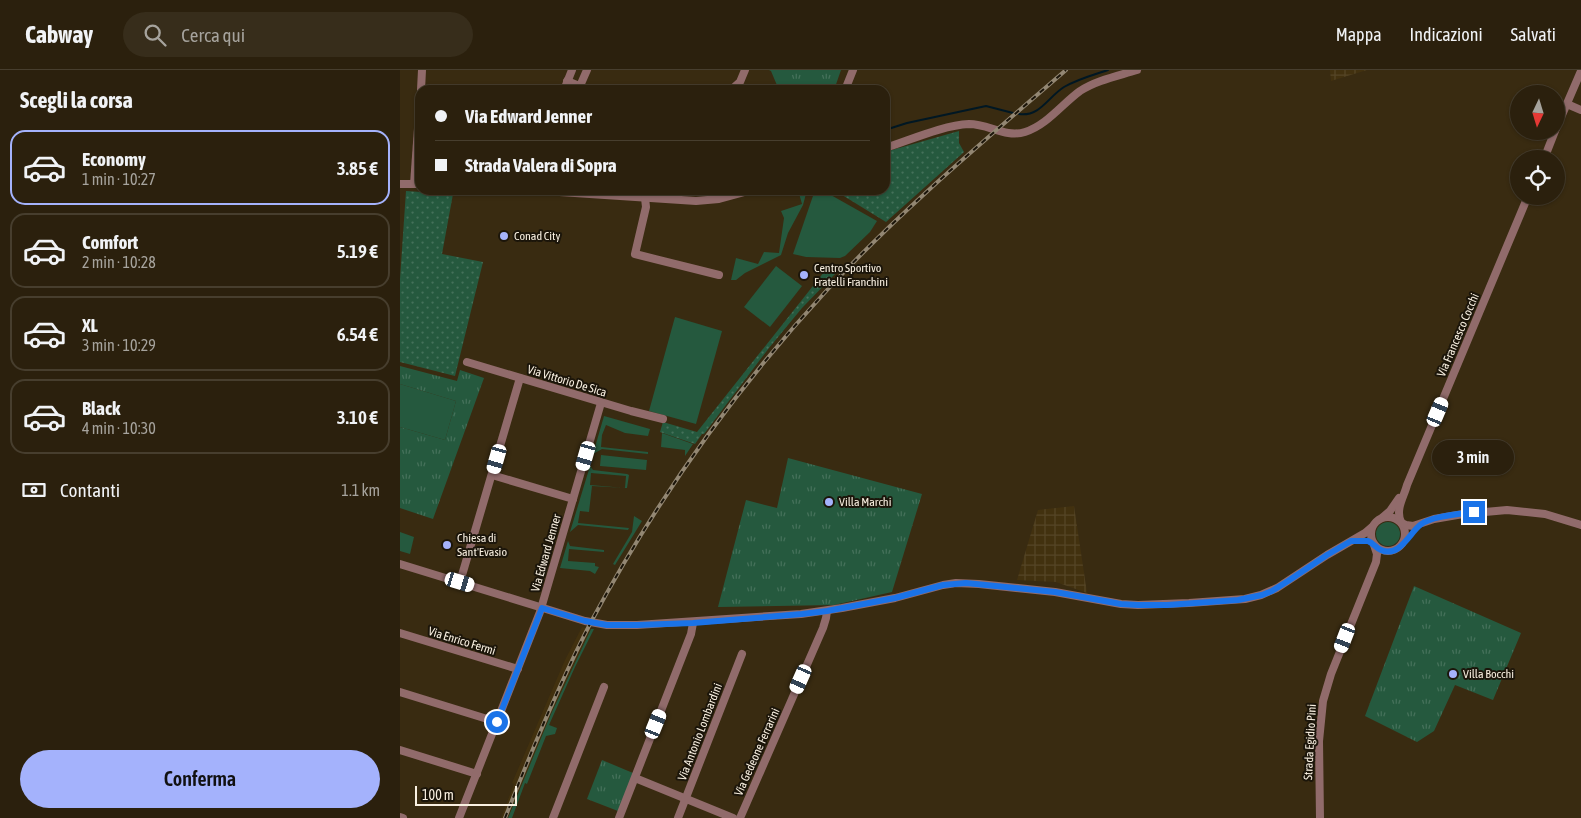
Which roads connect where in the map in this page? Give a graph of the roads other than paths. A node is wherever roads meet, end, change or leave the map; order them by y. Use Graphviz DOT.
graph roads {
  1 [pos="422,70"];
  2 [pos="572,70"];
  3 [pos="587,70"];
  4 [pos="745,70"];
  5 [pos="853,70"];
  6 [pos="1137,70"];
  7 [pos="1581,71"];
  8 [pos="568,81"];
  9 [pos="421,85"];
  10 [pos="566,85"];
  11 [pos="578,85"];
  12 [pos="580,85"];
  13 [pos="737,85"];
  14 [pos="847,85"];
  15 [pos="1567,104"];
  16 [pos="1565,109"];
  17 [pos="1581,110"];
  18 [pos="890,146"];
  19 [pos="400,184"];
  20 [pos="415,184"];
  21 [pos="601,195"];
  22 [pos="734,195"];
  23 [pos="644,198"];
  24 [pos="1524,205"];
  25 [pos="720,275"];
  26 [pos="466,362"];
  27 [pos="520,378"];
  28 [pos="601,403"];
  29 [pos="662,419"];
  30 [pos="492,475"];
  31 [pos="1408,483"];
  32 [pos="573,499"];
  33 [pos="1380,518"];
  34 [pos="1401,523"];
  35 [pos="1422,524"];
  36 [pos="1581,525"];
  37 [pos="1372,526"];
  38 [pos="1351,541"];
  39 [pos="1404,542"];
  40 [pos="1374,544"];
  41 [pos="1395,550"];
  42 [pos="400,564"];
  43 [pos="460,582"];
  44 [pos="1367,585"];
  45 [pos="542,608"];
  46 [pos="827,611"];
  47 [pos="693,623"];
  48 [pos="400,633"];
  49 [pos="742,654"];
  50 [pos="518,669"];
  51 [pos="604,687"];
  52 [pos="400,692"];
  53 [pos="497,722"];
  54 [pos="400,750"];
  55 [pos="477,774"];
  56 [pos="635,778"];
  57 [pos="686,799"];
  58 [pos="459,818"];
  59 [pos="553,818"];
  60 [pos="619,818"];
  61 [pos="678,818"];
  62 [pos="733,818"];
  63 [pos="740,818"];
  64 [pos="1320,818"];
  1 -- 9 [label="street"];
  2 -- 8 [label="street"];
  3 -- 12 [label="street"];
  4 -- 13 [label="street"];
  5 -- 14 [label="street"];
  6 -- 18 [label="street"];
  7 -- 15 [label="street"];
  8 -- 10 [label="street"];
  8 -- 11 [label="street"];
  15 -- 16 [label="street"];
  15 -- 17 [label="street"];
  19 -- 20 [label="street"];
  21 -- 23 [label="street"];
  22 -- 23 [label="street"];
  23 -- 25 [label="street"];
  24 -- 31 [label="street, Via Francesco Cocchi"];
  26 -- 27 [label="street, Via Vittorio De Sica"];
  27 -- 28 [label="street, Via Vittorio De Sica"];
  27 -- 30 [label="street"];
  28 -- 29 [label="street, Via Vittorio De Sica"];
  28 -- 32 [label="street, Via Edward Jenner"];
  30 -- 32 [label="street"];
  30 -- 43 [label="street"];
  31 -- 33 [label="street, Via Francesco Cocchi"];
  31 -- 34 [label="street, Via Francesco Cocchi"];
  32 -- 45 [label="street, Via Edward Jenner"];
  33 -- 34 [label="street"];
  33 -- 37 [label="street"];
  34 -- 35 [label="street"];
  34 -- 39 [label="street"];
  35 -- 36 [label="street"];
  35 -- 39 [label="street"];
  37 -- 38 [label="street"];
  37 -- 40 [label="street"];
  38 -- 40 [label="street"];
  38 -- 46 [label="street"];
  39 -- 41 [label="street"];
  40 -- 41 [label="street"];
  40 -- 44 [label="street, Strada Egidio Pini"];
  41 -- 44 [label="street, Strada Egidio Pini"];
  42 -- 43 [label="street"];
  43 -- 45 [label="street"];
  44 -- 64 [label="street, Strada Egidio Pini"];
  45 -- 47 [label="street"];
  45 -- 50 [label="street, Via Edward Jenner"];
  46 -- 47 [label="street"];
  46 -- 63 [label="street, Via Gedeone Ferrarini"];
  47 -- 56 [label="street"];
  48 -- 50 [label="street, Via Enrico Fermi"];
  49 -- 57 [label="street, Via Antonio Lombardini"];
  50 -- 53 [label="street, Via Edward Jenner"];
  51 -- 59 [label="street"];
  52 -- 53 [label="street"];
  53 -- 55 [label="street, Via Edward Jenner"];
  54 -- 55 [label="street"];
  55 -- 58 [label="street, Via Edward Jenner"];
  56 -- 57 [label="street"];
  56 -- 60 [label="street"];
  57 -- 61 [label="street, Via Antonio Lombardini"];
  57 -- 62 [label="street"];
}
